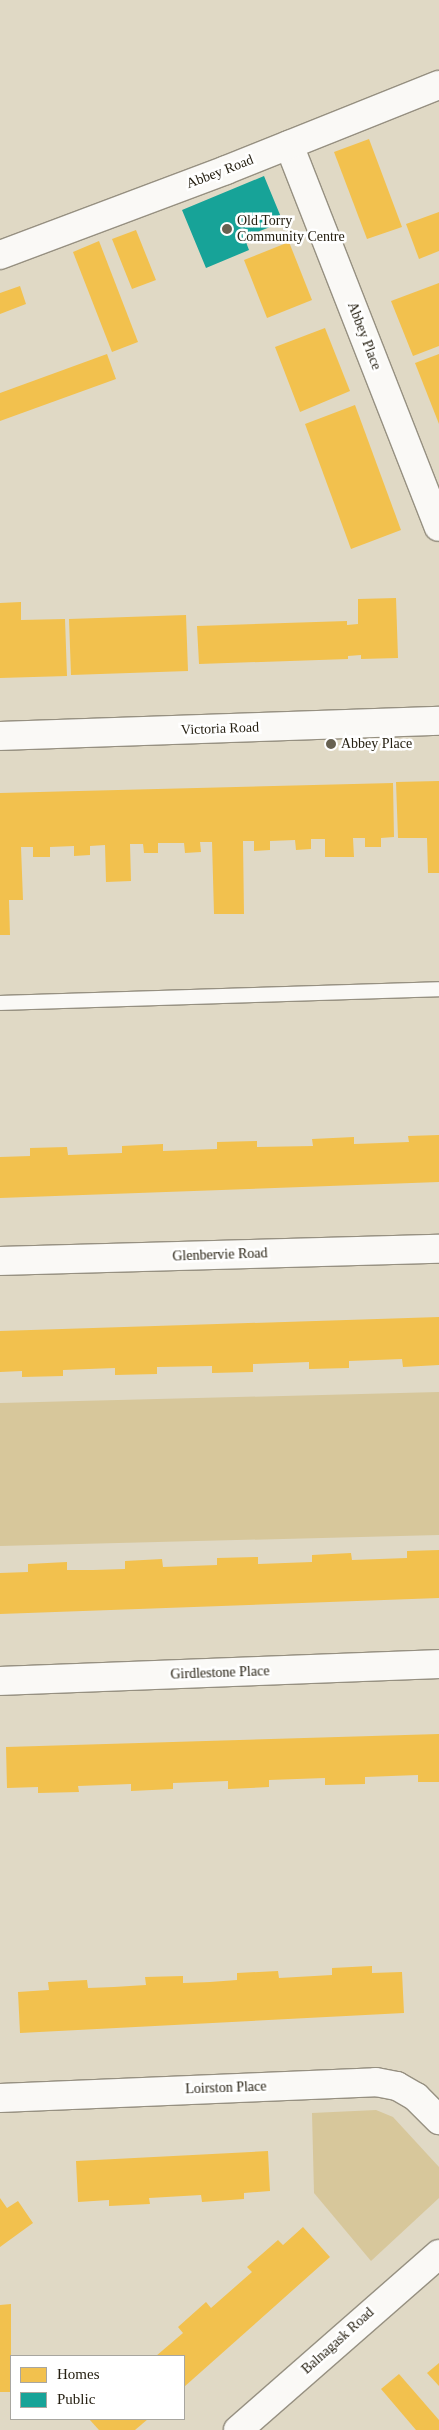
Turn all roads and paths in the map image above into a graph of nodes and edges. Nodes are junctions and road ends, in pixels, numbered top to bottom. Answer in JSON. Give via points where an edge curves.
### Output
{"nodes":[{"id":1,"x":439,"y":85,"type":"edge"},
{"id":2,"x":289,"y":146,"type":"junction"},
{"id":3,"x":0,"y":255,"type":"edge"},
{"id":4,"x":439,"y":528,"type":"edge"},
{"id":5,"x":439,"y":721,"type":"edge"},
{"id":6,"x":0,"y":736,"type":"edge"},
{"id":7,"x":439,"y":989,"type":"edge"},
{"id":8,"x":0,"y":1003,"type":"edge"},
{"id":9,"x":439,"y":1249,"type":"edge"},
{"id":10,"x":0,"y":1262,"type":"edge"},
{"id":11,"x":439,"y":1664,"type":"edge"},
{"id":12,"x":0,"y":1681,"type":"edge"},
{"id":13,"x":0,"y":2098,"type":"edge"},
{"id":14,"x":439,"y":2120,"type":"edge"},
{"id":15,"x":439,"y":2254,"type":"edge"},
{"id":16,"x":238,"y":2430,"type":"edge"}],
"edges":[{"from":1,"to":2,"type":"street","name":"Abbey Road"},
{"from":2,"to":3,"type":"street","name":"Abbey Road"},
{"from":2,"to":4,"type":"street","name":"Abbey Place"},
{"from":5,"to":6,"type":"street","name":"Victoria Road"},
{"from":7,"to":8,"type":"lane"},
{"from":9,"to":10,"type":"street","name":"Glenbervie Road"},
{"from":11,"to":12,"type":"street","name":"Girdlestone Place"},
{"from":13,"to":14,"type":"street","name":"Loirston Place","via":[[376,2082],[397,2086],[416,2097]]},
{"from":15,"to":16,"type":"street","name":"Balnagask Road"}]}
